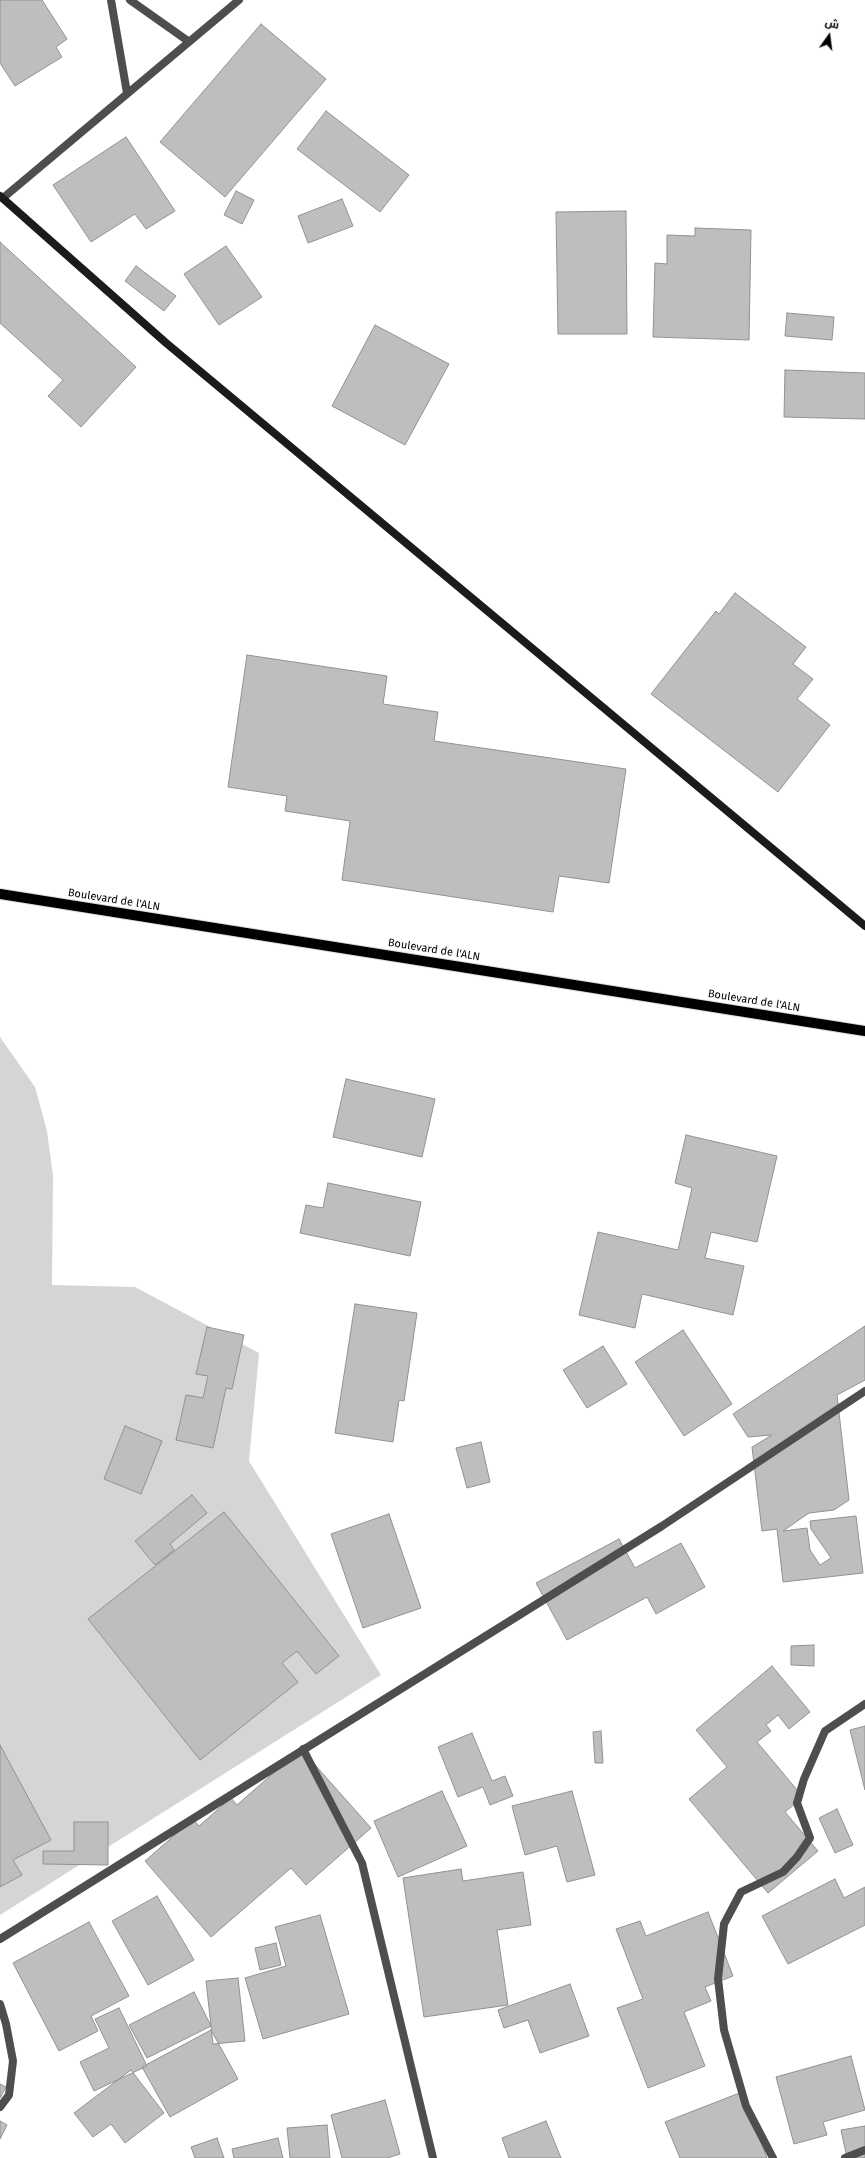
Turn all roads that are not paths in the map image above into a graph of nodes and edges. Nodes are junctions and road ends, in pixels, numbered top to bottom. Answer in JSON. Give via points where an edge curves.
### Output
{"nodes":[{"id":1,"x":111,"y":0,"type":"edge"},
{"id":2,"x":130,"y":0,"type":"edge"},
{"id":3,"x":239,"y":0,"type":"edge"},
{"id":4,"x":188,"y":41,"type":"junction"},
{"id":5,"x":128,"y":93,"type":"junction"},
{"id":6,"x":2,"y":197,"type":"edge"},
{"id":7,"x":0,"y":894,"type":"edge"},
{"id":8,"x":865,"y":926,"type":"edge"},
{"id":9,"x":865,"y":1031,"type":"edge"},
{"id":10,"x":865,"y":1391,"type":"edge"},
{"id":11,"x":865,"y":1704,"type":"edge"},
{"id":12,"x":303,"y":1749,"type":"junction"},
{"id":13,"x":0,"y":1939,"type":"edge"},
{"id":14,"x":0,"y":2004,"type":"edge"},
{"id":15,"x":0,"y":2107,"type":"edge"},
{"id":16,"x":865,"y":2150,"type":"edge"},
{"id":17,"x":433,"y":2158,"type":"edge"},
{"id":18,"x":773,"y":2158,"type":"edge"},
{"id":19,"x":845,"y":2158,"type":"edge"}],
"edges":[{"from":1,"to":5,"type":"street"},
{"from":2,"to":4,"type":"street"},
{"from":3,"to":4,"type":"street"},
{"from":4,"to":5,"type":"street"},
{"from":5,"to":6,"type":"street"},
{"from":6,"to":8,"type":"street","via":[[164,342]]},
{"from":7,"to":9,"type":"main road","name":"Boulevard de l'ALN"},
{"from":10,"to":12,"type":"street","via":[[662,1526]]},
{"from":11,"to":18,"type":"street","via":[[825,1731],[804,1779],[797,1803],[810,1838],[783,1872],[740,1892],[724,1924],[718,1979],[724,2030],[746,2106]]},
{"from":12,"to":13,"type":"street"},
{"from":12,"to":17,"type":"street","via":[[362,1863]]},
{"from":14,"to":15,"type":"street","via":[[13,2061],[9,2096]]},
{"from":16,"to":19,"type":"street"}]}
